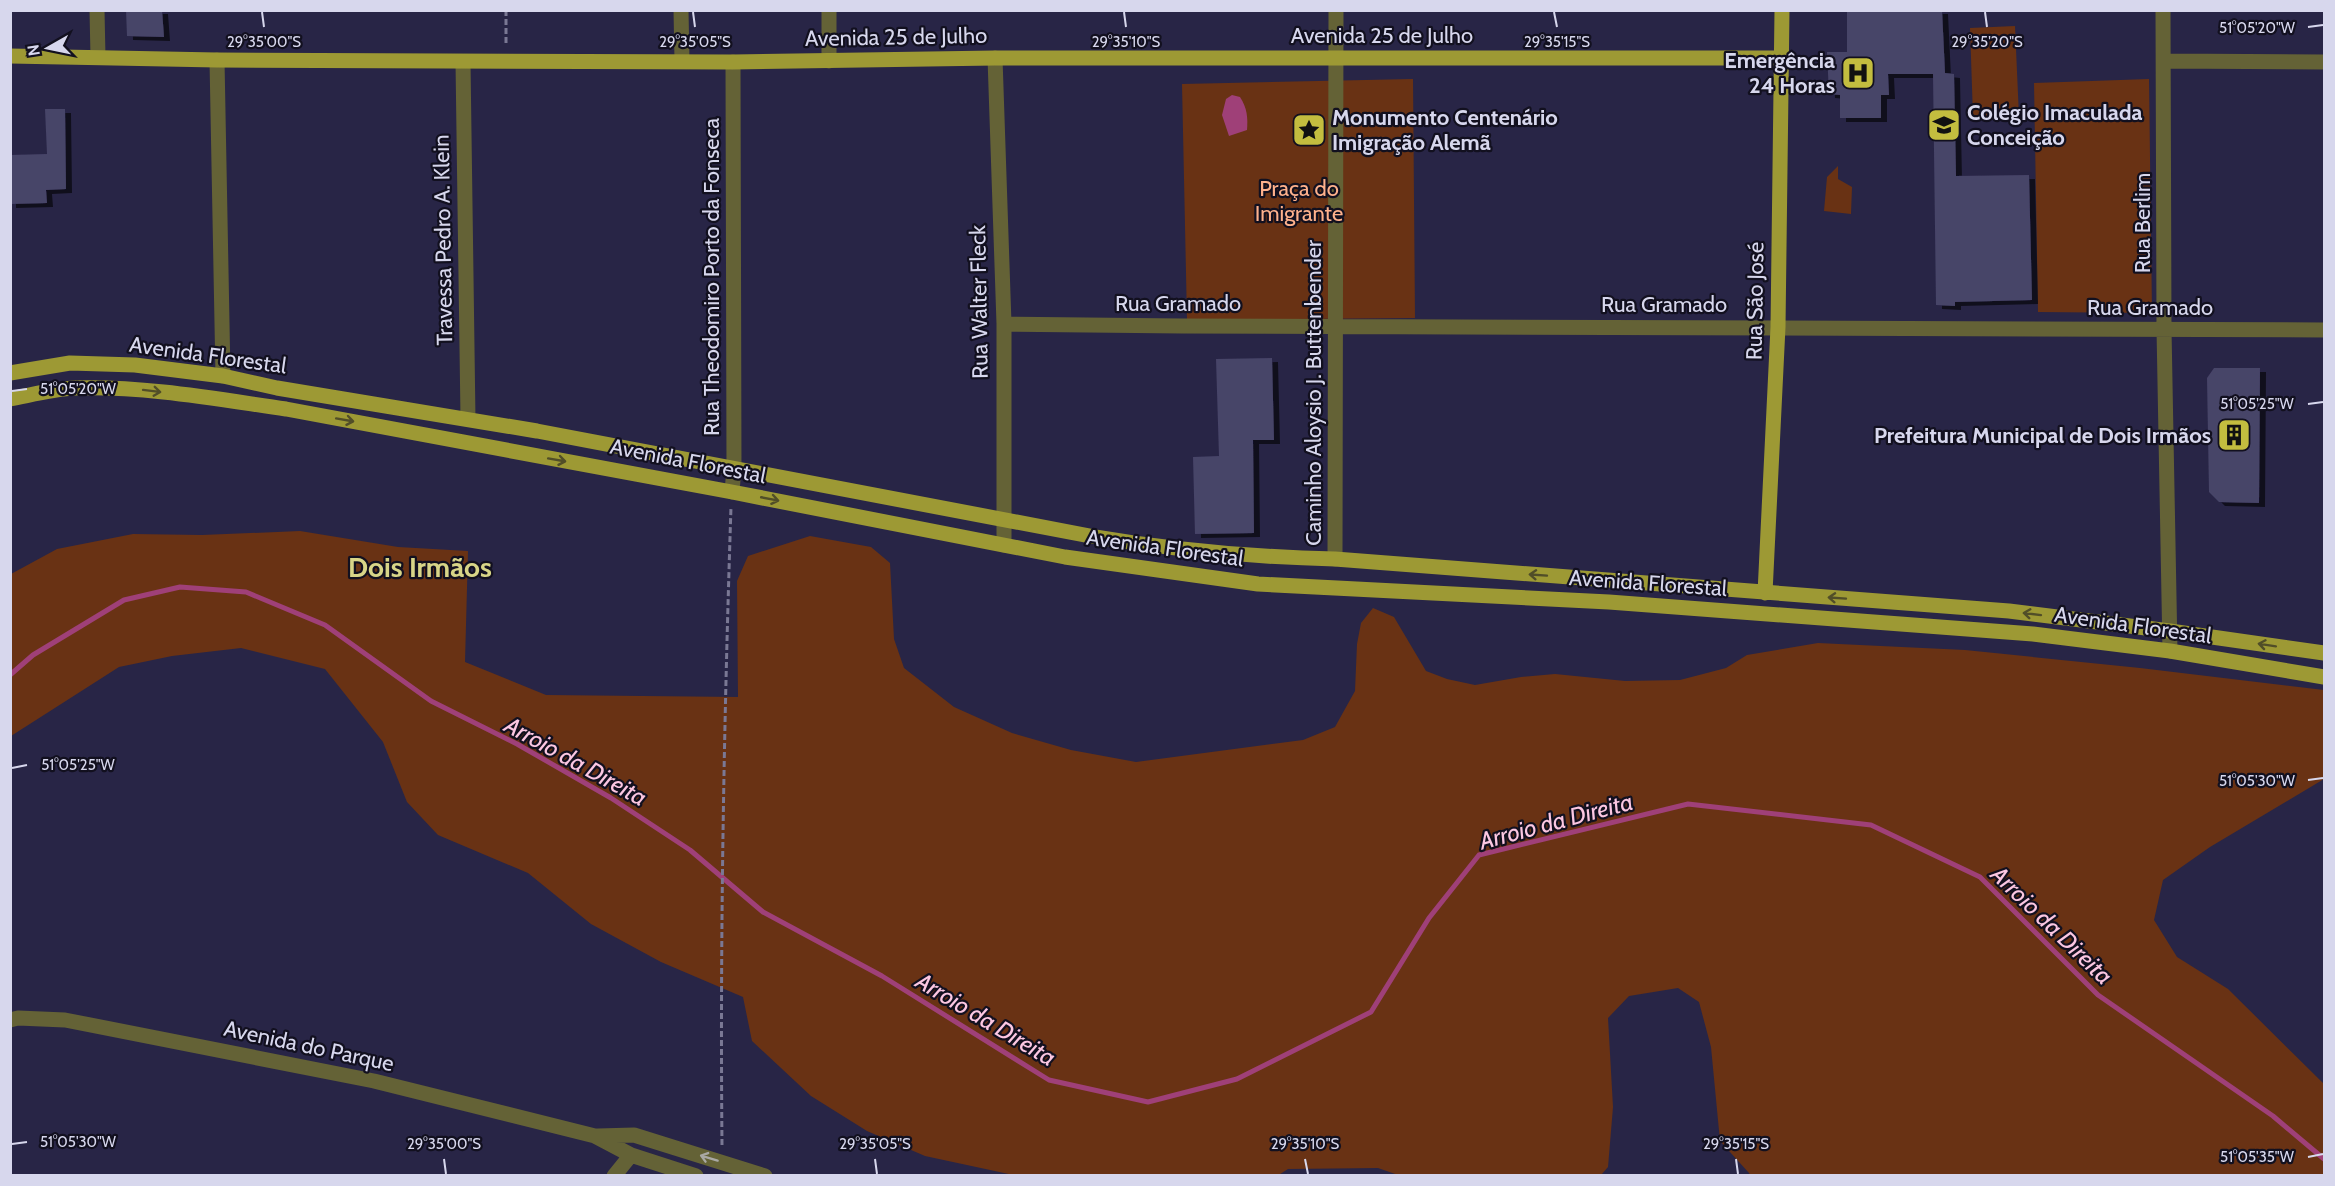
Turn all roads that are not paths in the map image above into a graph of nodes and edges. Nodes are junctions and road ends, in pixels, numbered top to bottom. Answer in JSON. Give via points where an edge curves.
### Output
{"nodes":[{"id":1,"x":97,"y":10,"type":"edge"},
{"id":2,"x":681,"y":10,"type":"edge"},
{"id":3,"x":829,"y":10,"type":"edge"},
{"id":4,"x":1336,"y":10,"type":"edge"},
{"id":5,"x":1782,"y":10,"type":"edge"},
{"id":6,"x":2163,"y":10,"type":"edge"},
{"id":7,"x":10,"y":56,"type":"edge"},
{"id":8,"x":98,"y":57,"type":"junction"},
{"id":9,"x":1336,"y":57,"type":"junction"},
{"id":10,"x":995,"y":58,"type":"junction"},
{"id":11,"x":1782,"y":58,"type":"junction"},
{"id":12,"x":217,"y":60,"type":"junction"},
{"id":13,"x":682,"y":61,"type":"junction"},
{"id":14,"x":829,"y":61,"type":"junction"},
{"id":15,"x":2164,"y":61,"type":"junction"},
{"id":16,"x":463,"y":62,"type":"junction"},
{"id":17,"x":733,"y":62,"type":"junction"},
{"id":18,"x":2325,"y":62,"type":"edge"},
{"id":19,"x":1004,"y":324,"type":"junction"},
{"id":20,"x":1336,"y":325,"type":"junction"},
{"id":21,"x":1778,"y":327,"type":"junction"},
{"id":22,"x":2164,"y":329,"type":"junction"},
{"id":23,"x":2325,"y":330,"type":"edge"},
{"id":24,"x":10,"y":374,"type":"edge"},
{"id":25,"x":223,"y":376,"type":"junction"},
{"id":26,"x":10,"y":399,"type":"edge"},
{"id":27,"x":468,"y":419,"type":"junction"},
{"id":28,"x":537,"y":431,"type":"junction"},
{"id":29,"x":532,"y":455,"type":"junction"},
{"id":30,"x":734,"y":468,"type":"junction"},
{"id":31,"x":732,"y":492,"type":"junction"},
{"id":32,"x":1004,"y":520,"type":"junction"},
{"id":33,"x":1004,"y":545,"type":"junction"},
{"id":34,"x":1335,"y":560,"type":"junction"},
{"id":35,"x":1765,"y":593,"type":"junction"},
{"id":36,"x":2170,"y":631,"type":"junction"},
{"id":37,"x":2170,"y":651,"type":"junction"},
{"id":38,"x":2325,"y":653,"type":"edge"},
{"id":39,"x":2325,"y":677,"type":"edge"},
{"id":40,"x":10,"y":1020,"type":"edge"},
{"id":41,"x":595,"y":1136,"type":"junction"},
{"id":42,"x":631,"y":1155,"type":"junction"},
{"id":43,"x":614,"y":1176,"type":"edge"},
{"id":44,"x":696,"y":1176,"type":"edge"},
{"id":45,"x":765,"y":1176,"type":"edge"}],
"edges":[{"from":1,"to":8,"type":"street"},
{"from":2,"to":13,"type":"street"},
{"from":3,"to":14,"type":"street"},
{"from":4,"to":9,"type":"street","name":"Caminho Aloysio J. Buttenbender"},
{"from":5,"to":11,"type":"main road","name":"Rua São José"},
{"from":6,"to":15,"type":"street","name":"Rua Berlim"},
{"from":7,"to":8,"type":"main road","name":"Avenida 25 de Julho"},
{"from":8,"to":12,"type":"main road","name":"Avenida 25 de Julho"},
{"from":9,"to":10,"type":"main road","name":"Avenida 25 de Julho"},
{"from":9,"to":11,"type":"main road","name":"Avenida 25 de Julho"},
{"from":9,"to":20,"type":"street","name":"Caminho Aloysio J. Buttenbender"},
{"from":10,"to":14,"type":"main road","name":"Avenida 25 de Julho"},
{"from":10,"to":19,"type":"street","name":"Rua Walter Fleck"},
{"from":11,"to":21,"type":"main road","name":"Rua São José"},
{"from":12,"to":16,"type":"main road","name":"Avenida 25 de Julho"},
{"from":12,"to":25,"type":"street"},
{"from":13,"to":16,"type":"main road","name":"Avenida 25 de Julho"},
{"from":13,"to":17,"type":"main road","name":"Avenida 25 de Julho"},
{"from":14,"to":17,"type":"main road","name":"Avenida 25 de Julho"},
{"from":15,"to":18,"type":"street"},
{"from":15,"to":22,"type":"street","name":"Rua Berlim"},
{"from":16,"to":27,"type":"street","name":"Travessa Pedro A. Klein"},
{"from":17,"to":30,"type":"street","name":"Rua Theodomiro Porto da Fonseca"},
{"from":19,"to":20,"type":"street","name":"Rua Gramado"},
{"from":19,"to":32,"type":"street","name":"Rua Walter Fleck"},
{"from":20,"to":21,"type":"street","name":"Rua Gramado"},
{"from":20,"to":34,"type":"street","name":"Caminho Aloysio J. Buttenbender"},
{"from":21,"to":22,"type":"street","name":"Rua Gramado"},
{"from":21,"to":35,"type":"main road","name":"Rua São José"},
{"from":22,"to":23,"type":"street","name":"Rua Gramado"},
{"from":22,"to":36,"type":"street","name":"Rua Berlim"},
{"from":24,"to":25,"type":"main road","name":"Avenida Florestal","via":[[70,363],[135,365]]},
{"from":25,"to":27,"type":"main road","name":"Avenida Florestal"},
{"from":26,"to":29,"type":"main road","name":"Avenida Florestal","one_way":true,"via":[[73,388],[142,390],[286,410]]},
{"from":27,"to":28,"type":"main road","name":"Avenida Florestal"},
{"from":28,"to":29,"type":"main road"},
{"from":28,"to":30,"type":"main road","name":"Avenida Florestal"},
{"from":29,"to":31,"type":"main road","name":"Avenida Florestal","one_way":true},
{"from":30,"to":31,"type":"street","name":"Rua Theodomiro Porto da Fonseca"},
{"from":30,"to":32,"type":"main road","name":"Avenida Florestal"},
{"from":31,"to":33,"type":"main road","name":"Avenida Florestal","one_way":true},
{"from":32,"to":33,"type":"street","name":"Rua Walter Fleck"},
{"from":32,"to":34,"type":"main road","name":"Avenida Florestal","via":[[1164,549]]},
{"from":33,"to":37,"type":"main road","name":"Avenida Florestal","via":[[1258,584],[1644,604],[2033,634]]},
{"from":35,"to":34,"type":"main road","name":"Avenida Florestal","one_way":true},
{"from":36,"to":35,"type":"main road","name":"Avenida Florestal","one_way":true,"via":[[2009,611]]},
{"from":36,"to":37,"type":"street","name":"Rua Berlim"},
{"from":38,"to":36,"type":"main road","name":"Avenida Florestal","one_way":true},
{"from":37,"to":39,"type":"main road","name":"Avenida Florestal"},
{"from":40,"to":41,"type":"street","name":"Avenida do Parque","via":[[65,1020],[374,1081]]},
{"from":41,"to":42,"type":"street","name":"Avenida do Parque"},
{"from":45,"to":41,"type":"street","name":"Avenida do Parque","one_way":true,"via":[[634,1135]]},
{"from":42,"to":43,"type":"street"},
{"from":42,"to":44,"type":"street","name":"Avenida do Parque"}]}
